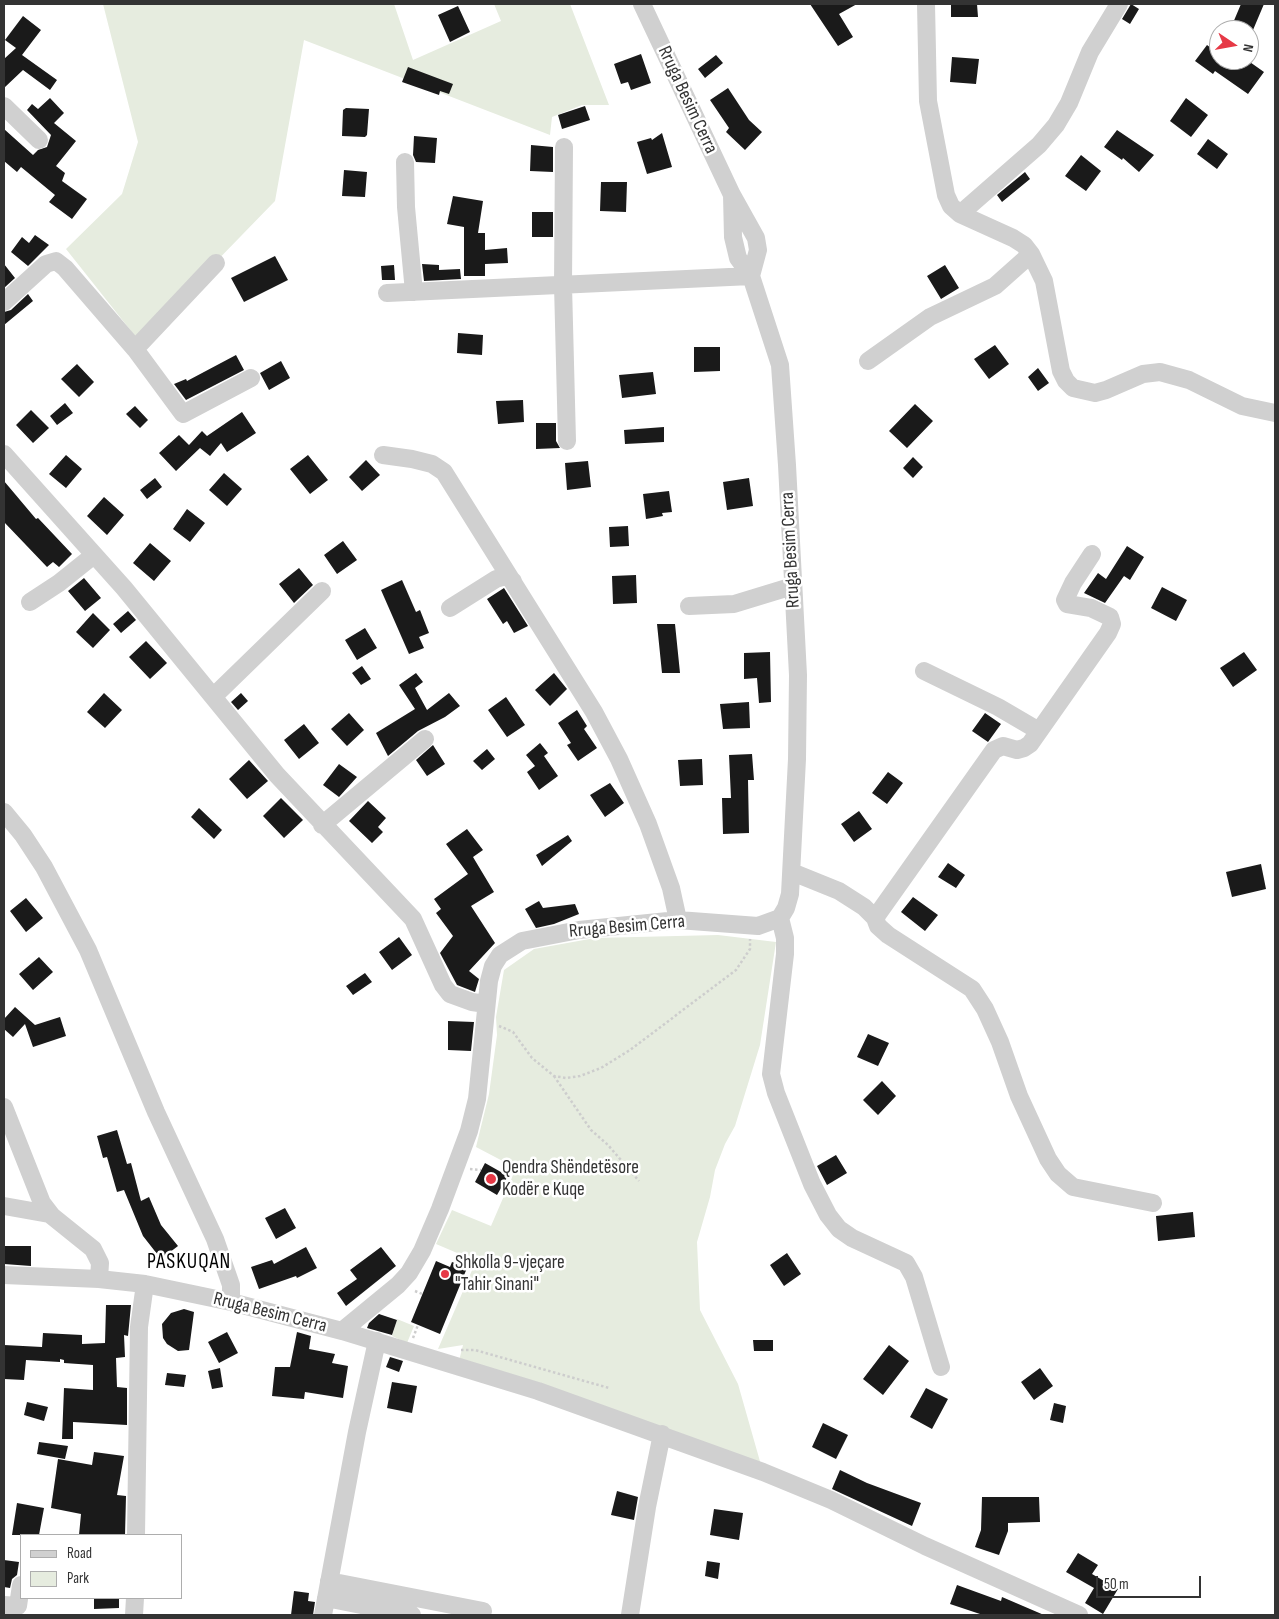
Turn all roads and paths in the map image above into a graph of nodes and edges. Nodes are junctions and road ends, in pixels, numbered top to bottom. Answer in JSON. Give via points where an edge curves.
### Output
{"nodes":[{"id":1,"x":642,"y":4,"type":"edge"},
{"id":2,"x":926,"y":4,"type":"edge"},
{"id":3,"x":1119,"y":4,"type":"edge"},
{"id":4,"x":4,"y":106,"type":"edge"},
{"id":5,"x":39,"y":140,"type":"dead end"},
{"id":6,"x":564,"y":147,"type":"dead end"},
{"id":7,"x":405,"y":162,"type":"dead end"},
{"id":8,"x":960,"y":214,"type":"junction"},
{"id":9,"x":1031,"y":254,"type":"junction"},
{"id":10,"x":216,"y":263,"type":"dead end"},
{"id":11,"x":750,"y":276,"type":"junction"},
{"id":12,"x":563,"y":285,"type":"junction"},
{"id":13,"x":414,"y":292,"type":"junction"},
{"id":14,"x":387,"y":293,"type":"dead end"},
{"id":15,"x":4,"y":302,"type":"edge"},
{"id":16,"x":135,"y":349,"type":"junction"},
{"id":17,"x":868,"y":360,"type":"dead end"},
{"id":18,"x":250,"y":378,"type":"dead end"},
{"id":19,"x":1275,"y":413,"type":"edge"},
{"id":20,"x":567,"y":440,"type":"dead end"},
{"id":21,"x":4,"y":454,"type":"edge"},
{"id":22,"x":383,"y":455,"type":"dead end"},
{"id":23,"x":1092,"y":554,"type":"dead end"},
{"id":24,"x":94,"y":555,"type":"junction"},
{"id":25,"x":512,"y":581,"type":"junction"},
{"id":26,"x":793,"y":586,"type":"junction"},
{"id":27,"x":322,"y":591,"type":"dead end"},
{"id":28,"x":30,"y":602,"type":"dead end"},
{"id":29,"x":689,"y":606,"type":"dead end"},
{"id":30,"x":316,"y":607,"type":"dead end"},
{"id":31,"x":450,"y":608,"type":"dead end"},
{"id":32,"x":924,"y":671,"type":"dead end"},
{"id":33,"x":216,"y":698,"type":"junction"},
{"id":34,"x":1039,"y":731,"type":"junction"},
{"id":35,"x":425,"y":739,"type":"dead end"},
{"id":36,"x":4,"y":812,"type":"edge"},
{"id":37,"x":322,"y":825,"type":"junction"},
{"id":38,"x":792,"y":872,"type":"junction"},
{"id":39,"x":780,"y":918,"type":"junction"},
{"id":40,"x":875,"y":918,"type":"junction"},
{"id":41,"x":678,"y":920,"type":"junction"},
{"id":42,"x":751,"y":925,"type":"junction"},
{"id":43,"x":486,"y":1004,"type":"junction"},
{"id":44,"x":485,"y":1023,"type":"junction"},
{"id":45,"x":554,"y":1076,"type":"junction"},
{"id":46,"x":4,"y":1107,"type":"edge"},
{"id":47,"x":469,"y":1169,"type":"dead end"},
{"id":48,"x":481,"y":1170,"type":"dead end"},
{"id":49,"x":639,"y":1181,"type":"dead end"},
{"id":50,"x":1153,"y":1203,"type":"dead end"},
{"id":51,"x":4,"y":1206,"type":"edge"},
{"id":52,"x":50,"y":1214,"type":"junction"},
{"id":53,"x":4,"y":1275,"type":"edge"},
{"id":54,"x":99,"y":1279,"type":"junction"},
{"id":55,"x":145,"y":1284,"type":"junction"},
{"id":56,"x":230,"y":1302,"type":"junction"},
{"id":57,"x":418,"y":1325,"type":"dead end"},
{"id":58,"x":342,"y":1331,"type":"junction"},
{"id":59,"x":412,"y":1340,"type":"dead end"},
{"id":60,"x":377,"y":1341,"type":"junction"},
{"id":61,"x":436,"y":1358,"type":"junction"},
{"id":62,"x":941,"y":1367,"type":"dead end"},
{"id":63,"x":609,"y":1388,"type":"dead end"},
{"id":64,"x":662,"y":1434,"type":"junction"},
{"id":65,"x":136,"y":1534,"type":"edge"},
{"id":66,"x":327,"y":1589,"type":"junction"},
{"id":67,"x":20,"y":1592,"type":"edge"},
{"id":68,"x":135,"y":1599,"type":"edge"},
{"id":69,"x":4,"y":1606,"type":"edge"},
{"id":70,"x":483,"y":1611,"type":"dead end"},
{"id":71,"x":134,"y":1615,"type":"edge"},
{"id":72,"x":323,"y":1615,"type":"edge"},
{"id":73,"x":412,"y":1615,"type":"edge"},
{"id":74,"x":630,"y":1615,"type":"edge"},
{"id":75,"x":1079,"y":1615,"type":"edge"}],
"edges":[{"from":1,"to":11,"type":"street","name":"Rruga Besim Cerra","via":[[732,196],[738,258]]},
{"from":2,"to":8,"type":"street","via":[[928,101],[933,137],[946,195]]},
{"from":3,"to":8,"type":"street","via":[[1090,52],[1056,125],[1039,145]]},
{"from":4,"to":5,"type":"street"},
{"from":6,"to":12,"type":"street"},
{"from":7,"to":13,"type":"street"},
{"from":8,"to":9,"type":"street","via":[[1013,238]]},
{"from":9,"to":17,"type":"street","via":[[995,286],[930,317]]},
{"from":9,"to":19,"type":"street","via":[[1044,280],[1061,371],[1073,388],[1095,393],[1144,374],[1160,372],[1189,380],[1242,406]]},
{"from":10,"to":16,"type":"street"},
{"from":11,"to":12,"type":"street"},
{"from":11,"to":26,"type":"street","name":"Rruga Besim Cerra","via":[[780,365]]},
{"from":12,"to":13,"type":"street"},
{"from":12,"to":20,"type":"street"},
{"from":13,"to":14,"type":"street"},
{"from":15,"to":16,"type":"street","via":[[46,264],[56,261]]},
{"from":16,"to":18,"type":"street","via":[[183,414]]},
{"from":21,"to":24,"type":"street"},
{"from":22,"to":25,"type":"street","via":[[419,460],[444,472]]},
{"from":23,"to":34,"type":"street","via":[[1065,600],[1067,604],[1105,612],[1112,624]]},
{"from":24,"to":28,"type":"street"},
{"from":24,"to":33,"type":"street"},
{"from":25,"to":31,"type":"street","via":[[506,576],[496,579]]},
{"from":25,"to":41,"type":"street","via":[[594,712],[619,759],[648,824],[671,888]]},
{"from":26,"to":29,"type":"street","via":[[734,604]]},
{"from":26,"to":38,"type":"street","name":"Rruga Besim Cerra","via":[[798,675]]},
{"from":27,"to":33,"type":"street"},
{"from":30,"to":33,"type":"street"},
{"from":32,"to":34,"type":"street"},
{"from":33,"to":37,"type":"street","via":[[277,775]]},
{"from":34,"to":40,"type":"street","via":[[1024,748],[1017,750],[1003,746],[994,750]]},
{"from":35,"to":37,"type":"street"},
{"from":36,"to":56,"type":"street","via":[[44,866],[88,950],[156,1112],[215,1239],[231,1285]]},
{"from":37,"to":43,"type":"street","via":[[413,919],[443,986],[450,994]]},
{"from":38,"to":39,"type":"street","name":"Rruga Besim Cerra","via":[[786,908]]},
{"from":38,"to":40,"type":"street","via":[[839,891]]},
{"from":39,"to":42,"type":"street","name":"Rruga Besim Cerra","via":[[758,926]]},
{"from":39,"to":62,"type":"street","via":[[785,954],[771,1074],[776,1093],[812,1184],[839,1230],[906,1263],[914,1277]]},
{"from":40,"to":50,"type":"street","via":[[888,936],[972,989],[1000,1042],[1019,1096],[1058,1174],[1073,1187]]},
{"from":41,"to":42,"type":"street","name":"Rruga Besim Cerra"},
{"from":41,"to":43,"type":"street","name":"Rruga Besim Cerra","via":[[588,929],[522,941],[500,956],[493,966]]},
{"from":42,"to":45,"type":"path","via":[[750,949],[744,962],[660,1029],[601,1068],[580,1076]]},
{"from":43,"to":44,"type":"street","name":"Rruga Besim Cerra"},
{"from":44,"to":45,"type":"path","via":[[513,1032],[532,1058]]},
{"from":44,"to":58,"type":"street","name":"Rruga Besim Cerra","via":[[477,1099],[469,1131],[422,1251],[398,1285]]},
{"from":45,"to":49,"type":"path","via":[[590,1130]]},
{"from":46,"to":52,"type":"street","via":[[42,1203]]},
{"from":47,"to":48,"type":"path"},
{"from":51,"to":52,"type":"street"},
{"from":52,"to":54,"type":"street","via":[[93,1249],[100,1263]]},
{"from":53,"to":54,"type":"street","name":"Rruga Besim Cerra"},
{"from":54,"to":55,"type":"street","name":"Rruga Besim Cerra"},
{"from":55,"to":56,"type":"street","name":"Rruga Besim Cerra"},
{"from":55,"to":65,"type":"street","via":[[139,1327]]},
{"from":56,"to":58,"type":"street","name":"Rruga Besim Cerra"},
{"from":57,"to":59,"type":"path"},
{"from":58,"to":60,"type":"street"},
{"from":60,"to":61,"type":"street"},
{"from":60,"to":66,"type":"street","via":[[356,1432]]},
{"from":61,"to":63,"type":"path","via":[[462,1350],[475,1350]]},
{"from":61,"to":64,"type":"street"},
{"from":64,"to":74,"type":"street"},
{"from":64,"to":75,"type":"street","via":[[831,1500]]},
{"from":66,"to":70,"type":"street"},
{"from":66,"to":72,"type":"street"},
{"from":66,"to":73,"type":"street"},
{"from":67,"to":69,"type":"street","via":[[18,1606]]},
{"from":68,"to":71,"type":"street"}]}
